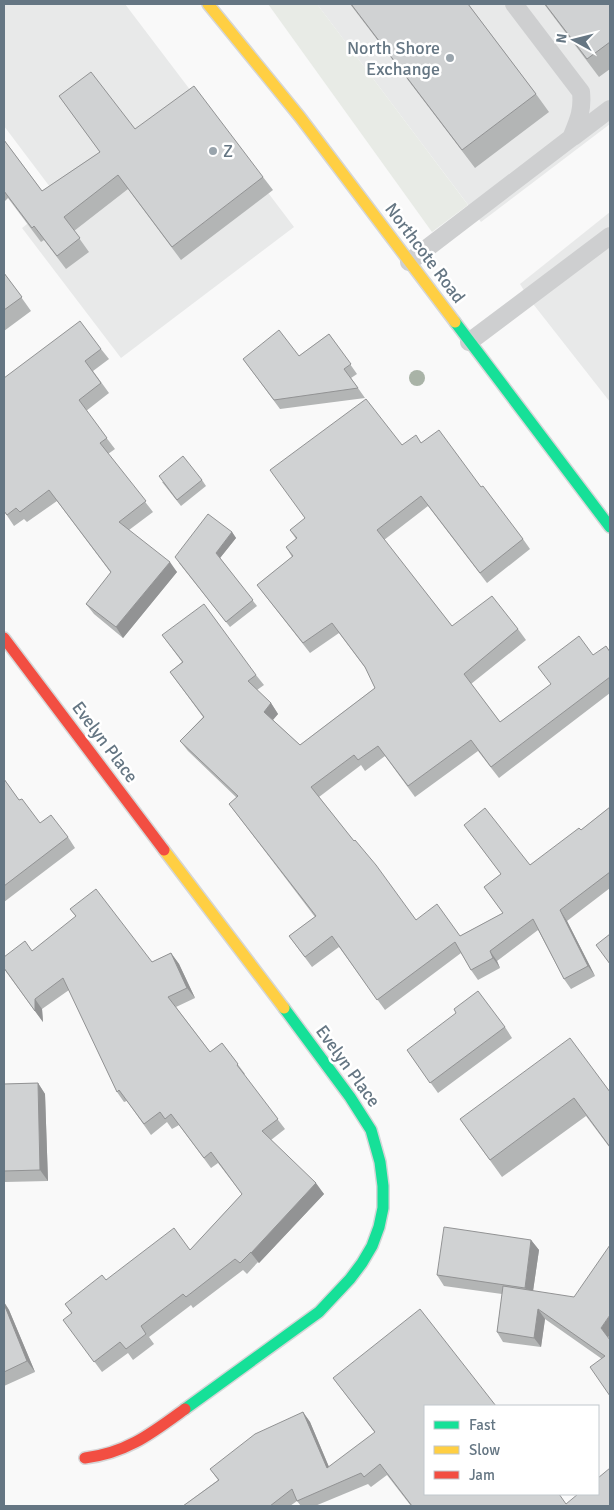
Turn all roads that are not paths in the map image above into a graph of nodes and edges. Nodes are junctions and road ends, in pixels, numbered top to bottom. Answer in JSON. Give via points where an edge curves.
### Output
{"nodes":[{"id":1,"x":208,"y":4,"type":"edge"},
{"id":2,"x":514,"y":4,"type":"edge"},
{"id":3,"x":610,"y":109,"type":"edge"},
{"id":4,"x":571,"y":138,"type":"junction"},
{"id":5,"x":610,"y":236,"type":"edge"},
{"id":6,"x":409,"y":262,"type":"junction"},
{"id":7,"x":469,"y":342,"type":"junction"},
{"id":8,"x":610,"y":527,"type":"edge"},
{"id":9,"x":4,"y":638,"type":"edge"},
{"id":10,"x":85,"y":1458,"type":"dead end"}],
"edges":[{"from":1,"to":6,"type":"street","name":"Northcote Road","via":[[300,117]]},
{"from":2,"to":4,"type":"lane","via":[[580,92],[582,108]]},
{"from":3,"to":4,"type":"lane"},
{"from":4,"to":6,"type":"lane"},
{"from":5,"to":7,"type":"lane"},
{"from":6,"to":7,"type":"street","name":"Northcote Road"},
{"from":7,"to":8,"type":"street","name":"Northcote Road"},
{"from":9,"to":10,"type":"street","name":"Evelyn Place","via":[[330,1069],[370,1127],[382,1173],[384,1207],[378,1232],[364,1260],[343,1289],[319,1312],[133,1446],[109,1455]]}]}
